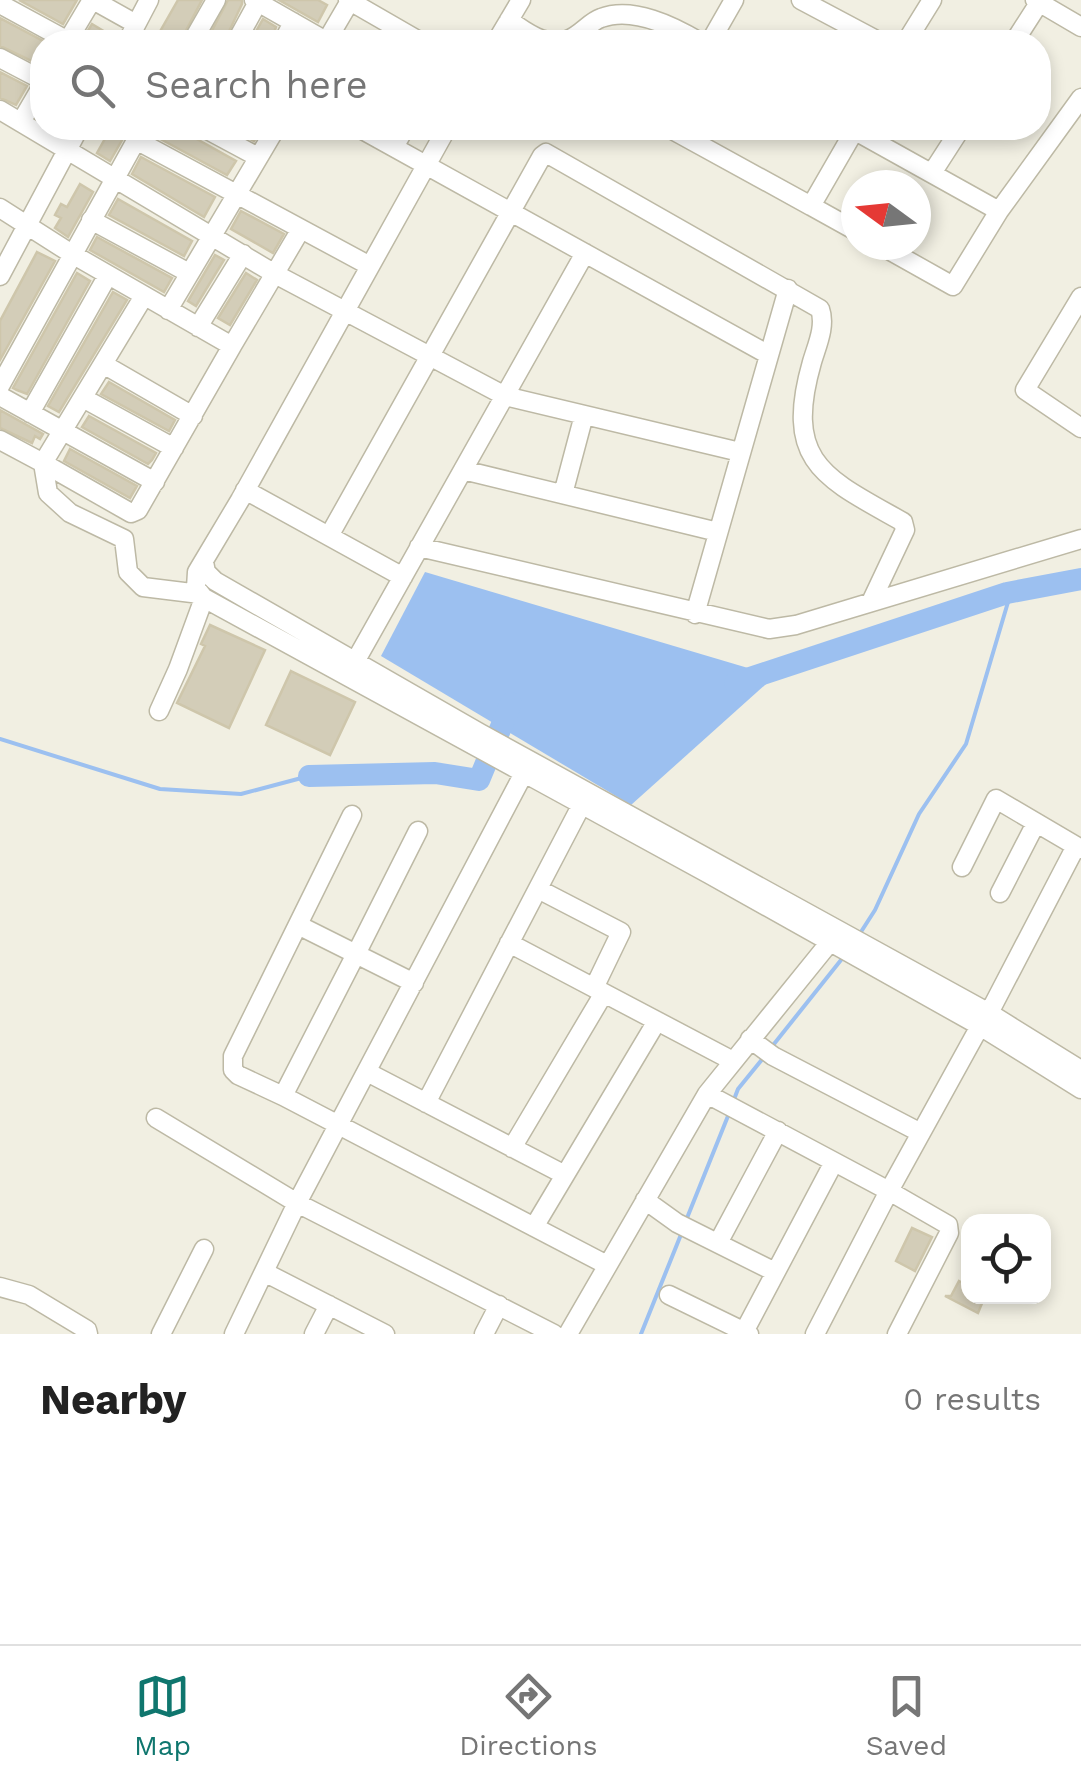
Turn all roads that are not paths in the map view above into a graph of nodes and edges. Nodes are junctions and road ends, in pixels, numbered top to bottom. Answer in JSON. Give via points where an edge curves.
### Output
{"nodes":[{"id":1,"x":92,"y":0,"type":"edge"},
{"id":2,"x":150,"y":0,"type":"edge"},
{"id":3,"x":216,"y":0,"type":"edge"},
{"id":4,"x":349,"y":0,"type":"edge"},
{"id":5,"x":521,"y":0,"type":"edge"},
{"id":6,"x":734,"y":0,"type":"edge"},
{"id":7,"x":802,"y":0,"type":"edge"},
{"id":8,"x":932,"y":0,"type":"edge"},
{"id":9,"x":256,"y":1,"type":"edge"},
{"id":10,"x":1038,"y":1,"type":"edge"},
{"id":11,"x":0,"y":4,"type":"edge"},
{"id":12,"x":510,"y":20,"type":"junction"},
{"id":13,"x":293,"y":22,"type":"junction"},
{"id":14,"x":136,"y":24,"type":"junction"},
{"id":15,"x":1081,"y":27,"type":"edge"},
{"id":16,"x":47,"y":30,"type":"edge"},
{"id":17,"x":75,"y":30,"type":"edge"},
{"id":18,"x":133,"y":30,"type":"edge"},
{"id":19,"x":199,"y":30,"type":"edge"},
{"id":20,"x":242,"y":30,"type":"edge"},
{"id":21,"x":289,"y":30,"type":"edge"},
{"id":22,"x":306,"y":30,"type":"edge"},
{"id":23,"x":333,"y":30,"type":"edge"},
{"id":24,"x":400,"y":30,"type":"edge"},
{"id":25,"x":504,"y":30,"type":"edge"},
{"id":26,"x":523,"y":30,"type":"edge"},
{"id":27,"x":582,"y":30,"type":"edge"},
{"id":28,"x":680,"y":30,"type":"edge"},
{"id":29,"x":717,"y":30,"type":"edge"},
{"id":30,"x":858,"y":30,"type":"edge"},
{"id":31,"x":913,"y":30,"type":"edge"},
{"id":32,"x":1021,"y":30,"type":"edge"},
{"id":33,"x":0,"y":58,"type":"edge"},
{"id":34,"x":30,"y":76,"type":"edge"},
{"id":35,"x":1081,"y":98,"type":"edge"},
{"id":36,"x":30,"y":106,"type":"edge"},
{"id":37,"x":0,"y":110,"type":"edge"},
{"id":38,"x":22,"y":122,"type":"junction"},
{"id":39,"x":30,"y":127,"type":"edge"},
{"id":40,"x":1051,"y":139,"type":"edge"},
{"id":41,"x":53,"y":140,"type":"edge"},
{"id":42,"x":72,"y":140,"type":"edge"},
{"id":43,"x":136,"y":140,"type":"edge"},
{"id":44,"x":149,"y":140,"type":"edge"},
{"id":45,"x":240,"y":140,"type":"edge"},
{"id":46,"x":269,"y":140,"type":"edge"},
{"id":47,"x":382,"y":140,"type":"edge"},
{"id":48,"x":397,"y":140,"type":"edge"},
{"id":49,"x":440,"y":140,"type":"edge"},
{"id":50,"x":692,"y":140,"type":"edge"},
{"id":51,"x":847,"y":140,"type":"edge"},
{"id":52,"x":875,"y":140,"type":"edge"},
{"id":53,"x":953,"y":140,"type":"edge"},
{"id":54,"x":1050,"y":140,"type":"edge"},
{"id":55,"x":394,"y":146,"type":"junction"},
{"id":56,"x":67,"y":148,"type":"junction"},
{"id":57,"x":258,"y":157,"type":"junction"},
{"id":58,"x":426,"y":165,"type":"junction"},
{"id":59,"x":932,"y":173,"type":"junction"},
{"id":60,"x":114,"y":179,"type":"junction"},
{"id":61,"x":237,"y":194,"type":"junction"},
{"id":62,"x":811,"y":206,"type":"junction"},
{"id":63,"x":0,"y":208,"type":"edge"},
{"id":64,"x":999,"y":210,"type":"junction"},
{"id":65,"x":510,"y":212,"type":"junction"},
{"id":66,"x":91,"y":220,"type":"junction"},
{"id":67,"x":841,"y":223,"type":"edge"},
{"id":68,"x":29,"y":226,"type":"junction"},
{"id":69,"x":301,"y":230,"type":"junction"},
{"id":70,"x":211,"y":234,"type":"junction"},
{"id":71,"x":585,"y":253,"type":"junction"},
{"id":72,"x":72,"y":254,"type":"junction"},
{"id":73,"x":243,"y":254,"type":"junction"},
{"id":74,"x":907,"y":260,"type":"edge"},
{"id":75,"x":370,"y":266,"type":"junction"},
{"id":76,"x":189,"y":273,"type":"junction"},
{"id":77,"x":275,"y":274,"type":"junction"},
{"id":78,"x":108,"y":275,"type":"junction"},
{"id":79,"x":0,"y":276,"type":"edge"},
{"id":80,"x":788,"y":289,"type":"junction"},
{"id":81,"x":144,"y":296,"type":"junction"},
{"id":82,"x":1081,"y":297,"type":"edge"},
{"id":83,"x":168,"y":310,"type":"junction"},
{"id":84,"x":344,"y":312,"type":"junction"},
{"id":85,"x":198,"y":327,"type":"junction"},
{"id":86,"x":232,"y":346,"type":"junction"},
{"id":87,"x":767,"y":354,"type":"junction"},
{"id":88,"x":429,"y":358,"type":"junction"},
{"id":89,"x":104,"y":364,"type":"junction"},
{"id":90,"x":0,"y":386,"type":"edge"},
{"id":91,"x":0,"y":396,"type":"edge"},
{"id":92,"x":505,"y":396,"type":"junction"},
{"id":93,"x":83,"y":398,"type":"junction"},
{"id":94,"x":30,"y":413,"type":"junction"},
{"id":95,"x":584,"y":414,"type":"junction"},
{"id":96,"x":192,"y":416,"type":"junction"},
{"id":97,"x":1081,"y":428,"type":"edge"},
{"id":98,"x":63,"y":431,"type":"junction"},
{"id":99,"x":0,"y":440,"type":"edge"},
{"id":100,"x":174,"y":448,"type":"junction"},
{"id":101,"x":740,"y":452,"type":"junction"},
{"id":102,"x":43,"y":464,"type":"junction"},
{"id":103,"x":463,"y":470,"type":"junction"},
{"id":104,"x":155,"y":482,"type":"junction"},
{"id":105,"x":246,"y":490,"type":"junction"},
{"id":106,"x":563,"y":494,"type":"junction"},
{"id":107,"x":718,"y":532,"type":"junction"},
{"id":108,"x":329,"y":536,"type":"junction"},
{"id":109,"x":1081,"y":539,"type":"edge"},
{"id":110,"x":420,"y":547,"type":"junction"},
{"id":111,"x":204,"y":562,"type":"junction"},
{"id":112,"x":402,"y":576,"type":"junction"},
{"id":113,"x":202,"y":596,"type":"junction"},
{"id":114,"x":871,"y":602,"type":"junction"},
{"id":115,"x":695,"y":614,"type":"junction"},
{"id":116,"x":356,"y":660,"type":"junction"},
{"id":117,"x":159,"y":711,"type":"dead end"},
{"id":118,"x":525,"y":771,"type":"junction"},
{"id":119,"x":581,"y":806,"type":"junction"},
{"id":120,"x":352,"y":815,"type":"dead end"},
{"id":121,"x":1036,"y":823,"type":"junction"},
{"id":122,"x":418,"y":832,"type":"dead end"},
{"id":123,"x":1078,"y":847,"type":"edge"},
{"id":124,"x":962,"y":867,"type":"dead end"},
{"id":125,"x":538,"y":889,"type":"junction"},
{"id":126,"x":1000,"y":893,"type":"dead end"},
{"id":127,"x":298,"y":925,"type":"junction"},
{"id":128,"x":509,"y":943,"type":"junction"},
{"id":129,"x":845,"y":943,"type":"junction"},
{"id":130,"x":356,"y":954,"type":"junction"},
{"id":131,"x":414,"y":983,"type":"junction"},
{"id":132,"x":599,"y":990,"type":"junction"},
{"id":133,"x":984,"y":1020,"type":"junction"},
{"id":134,"x":657,"y":1021,"type":"junction"},
{"id":135,"x":763,"y":1048,"type":"junction"},
{"id":136,"x":731,"y":1060,"type":"junction"},
{"id":137,"x":1081,"y":1070,"type":"edge"},
{"id":138,"x":367,"y":1072,"type":"junction"},
{"id":139,"x":1081,"y":1090,"type":"edge"},
{"id":140,"x":707,"y":1094,"type":"junction"},
{"id":141,"x":283,"y":1096,"type":"junction"},
{"id":142,"x":426,"y":1104,"type":"junction"},
{"id":143,"x":156,"y":1118,"type":"dead end"},
{"id":144,"x":339,"y":1125,"type":"junction"},
{"id":145,"x":778,"y":1132,"type":"junction"},
{"id":146,"x":921,"y":1133,"type":"junction"},
{"id":147,"x":512,"y":1148,"type":"junction"},
{"id":148,"x":834,"y":1162,"type":"junction"},
{"id":149,"x":565,"y":1175,"type":"junction"},
{"id":150,"x":889,"y":1191,"type":"junction"},
{"id":151,"x":645,"y":1200,"type":"junction"},
{"id":152,"x":298,"y":1203,"type":"junction"},
{"id":153,"x":534,"y":1227,"type":"junction"},
{"id":154,"x":718,"y":1243,"type":"junction"},
{"id":155,"x":204,"y":1249,"type":"dead end"},
{"id":156,"x":606,"y":1265,"type":"junction"},
{"id":157,"x":264,"y":1272,"type":"junction"},
{"id":158,"x":776,"y":1272,"type":"junction"},
{"id":159,"x":0,"y":1287,"type":"edge"},
{"id":160,"x":669,"y":1295,"type":"dead end"},
{"id":161,"x":329,"y":1305,"type":"junction"},
{"id":162,"x":499,"y":1305,"type":"junction"},
{"id":163,"x":746,"y":1333,"type":"edge"},
{"id":164,"x":88,"y":1334,"type":"edge"},
{"id":165,"x":161,"y":1334,"type":"edge"},
{"id":166,"x":234,"y":1334,"type":"edge"},
{"id":167,"x":314,"y":1334,"type":"edge"},
{"id":168,"x":385,"y":1334,"type":"edge"},
{"id":169,"x":484,"y":1334,"type":"edge"},
{"id":170,"x":554,"y":1334,"type":"edge"},
{"id":171,"x":568,"y":1334,"type":"edge"},
{"id":172,"x":815,"y":1334,"type":"edge"},
{"id":173,"x":897,"y":1334,"type":"edge"}],
"edges":[{"from":1,"to":14,"type":"street"},
{"from":1,"to":17,"type":"street"},
{"from":2,"to":14,"type":"street"},
{"from":3,"to":19,"type":"street"},
{"from":4,"to":23,"type":"street"},
{"from":4,"to":24,"type":"street"},
{"from":5,"to":12,"type":"street"},
{"from":6,"to":29,"type":"street"},
{"from":7,"to":30,"type":"street"},
{"from":8,"to":31,"type":"street"},
{"from":9,"to":13,"type":"street"},
{"from":9,"to":20,"type":"street"},
{"from":10,"to":15,"type":"street"},
{"from":10,"to":32,"type":"street"},
{"from":11,"to":16,"type":"street"},
{"from":12,"to":25,"type":"street"},
{"from":12,"to":26,"type":"street"},
{"from":13,"to":21,"type":"street"},
{"from":13,"to":22,"type":"street"},
{"from":14,"to":18,"type":"street"},
{"from":27,"to":28,"type":"street","via":[[602,17],[641,16]]},
{"from":33,"to":34,"type":"street"},
{"from":35,"to":40,"type":"street"},
{"from":36,"to":38,"type":"street"},
{"from":37,"to":38,"type":"street"},
{"from":38,"to":39,"type":"street"},
{"from":41,"to":56,"type":"street"},
{"from":42,"to":56,"type":"street"},
{"from":43,"to":60,"type":"street"},
{"from":44,"to":61,"type":"street"},
{"from":45,"to":57,"type":"street"},
{"from":46,"to":57,"type":"street"},
{"from":47,"to":55,"type":"street"},
{"from":48,"to":55,"type":"street"},
{"from":49,"to":58,"type":"street"},
{"from":50,"to":62,"type":"street"},
{"from":51,"to":62,"type":"street"},
{"from":52,"to":59,"type":"street"},
{"from":53,"to":59,"type":"street"},
{"from":54,"to":64,"type":"street"},
{"from":55,"to":58,"type":"street"},
{"from":56,"to":60,"type":"street"},
{"from":56,"to":68,"type":"street"},
{"from":57,"to":61,"type":"street"},
{"from":58,"to":65,"type":"street"},
{"from":58,"to":75,"type":"street"},
{"from":59,"to":64,"type":"street"},
{"from":60,"to":66,"type":"street"},
{"from":60,"to":70,"type":"street"},
{"from":61,"to":69,"type":"street"},
{"from":61,"to":70,"type":"street"},
{"from":62,"to":67,"type":"street"},
{"from":63,"to":68,"type":"street"},
{"from":64,"to":74,"type":"street","via":[[954,286]]},
{"from":65,"to":71,"type":"street"},
{"from":65,"to":80,"type":"street","via":[[542,156],[553,154]]},
{"from":65,"to":88,"type":"street"},
{"from":66,"to":72,"type":"street"},
{"from":66,"to":76,"type":"street"},
{"from":68,"to":72,"type":"street"},
{"from":68,"to":79,"type":"street"},
{"from":69,"to":75,"type":"street"},
{"from":69,"to":77,"type":"street"},
{"from":70,"to":73,"type":"street"},
{"from":70,"to":76,"type":"street"},
{"from":71,"to":87,"type":"street"},
{"from":71,"to":92,"type":"street"},
{"from":72,"to":78,"type":"street"},
{"from":72,"to":90,"type":"street"},
{"from":73,"to":77,"type":"street"},
{"from":73,"to":85,"type":"street"},
{"from":75,"to":84,"type":"street"},
{"from":76,"to":83,"type":"street"},
{"from":77,"to":84,"type":"street"},
{"from":77,"to":86,"type":"street"},
{"from":78,"to":81,"type":"street"},
{"from":78,"to":94,"type":"street"},
{"from":80,"to":87,"type":"street"},
{"from":80,"to":114,"type":"street","via":[[822,317],[802,395],[801,418],[814,462],[842,489],[903,522]]},
{"from":81,"to":83,"type":"street"},
{"from":81,"to":89,"type":"street"},
{"from":82,"to":97,"type":"street","via":[[1025,390]]},
{"from":83,"to":85,"type":"street"},
{"from":84,"to":88,"type":"street"},
{"from":84,"to":105,"type":"street"},
{"from":85,"to":86,"type":"street"},
{"from":86,"to":96,"type":"street"},
{"from":87,"to":101,"type":"street"},
{"from":88,"to":92,"type":"street"},
{"from":88,"to":108,"type":"street"},
{"from":89,"to":93,"type":"street"},
{"from":89,"to":96,"type":"street"},
{"from":91,"to":94,"type":"street"},
{"from":92,"to":95,"type":"street"},
{"from":92,"to":103,"type":"street"},
{"from":93,"to":98,"type":"street"},
{"from":93,"to":100,"type":"street"},
{"from":94,"to":98,"type":"street"},
{"from":95,"to":101,"type":"street"},
{"from":95,"to":106,"type":"street"},
{"from":96,"to":100,"type":"street"},
{"from":98,"to":102,"type":"street"},
{"from":98,"to":104,"type":"street"},
{"from":99,"to":102,"type":"street"},
{"from":100,"to":104,"type":"street"},
{"from":101,"to":107,"type":"street"},
{"from":102,"to":104,"type":"street","via":[[130,513]]},
{"from":102,"to":113,"type":"street","via":[[48,493],[124,539],[128,572],[143,587]]},
{"from":103,"to":106,"type":"street"},
{"from":103,"to":110,"type":"street"},
{"from":105,"to":108,"type":"street"},
{"from":105,"to":111,"type":"street"},
{"from":106,"to":107,"type":"street"},
{"from":107,"to":115,"type":"street"},
{"from":108,"to":112,"type":"street"},
{"from":109,"to":114,"type":"street"},
{"from":110,"to":112,"type":"street"},
{"from":110,"to":115,"type":"street"},
{"from":111,"to":113,"type":"street","via":[[194,580]]},
{"from":111,"to":116,"type":"street","via":[[215,581]]},
{"from":112,"to":116,"type":"street"},
{"from":113,"to":117,"type":"street"},
{"from":113,"to":118,"type":"street"},
{"from":114,"to":115,"type":"street","via":[[769,629]]},
{"from":116,"to":129,"type":"street"},
{"from":118,"to":119,"type":"street"},
{"from":118,"to":131,"type":"street"},
{"from":119,"to":125,"type":"street"},
{"from":119,"to":129,"type":"street"},
{"from":120,"to":127,"type":"street"},
{"from":121,"to":123,"type":"street"},
{"from":121,"to":124,"type":"street","via":[[996,799]]},
{"from":121,"to":126,"type":"street"},
{"from":122,"to":130,"type":"street"},
{"from":123,"to":133,"type":"street"},
{"from":125,"to":128,"type":"street"},
{"from":125,"to":132,"type":"street","via":[[621,932]]},
{"from":127,"to":130,"type":"street"},
{"from":127,"to":141,"type":"street","via":[[232,1064],[238,1075]]},
{"from":128,"to":132,"type":"street"},
{"from":128,"to":142,"type":"street"},
{"from":129,"to":133,"type":"street"},
{"from":129,"to":135,"type":"street"},
{"from":130,"to":131,"type":"street"},
{"from":130,"to":141,"type":"street"},
{"from":131,"to":138,"type":"street"},
{"from":132,"to":134,"type":"street"},
{"from":132,"to":147,"type":"street"},
{"from":133,"to":137,"type":"street"},
{"from":133,"to":139,"type":"street"},
{"from":133,"to":146,"type":"street"},
{"from":134,"to":136,"type":"street"},
{"from":134,"to":149,"type":"street"},
{"from":135,"to":136,"type":"street"},
{"from":135,"to":146,"type":"street"},
{"from":136,"to":140,"type":"street"},
{"from":138,"to":142,"type":"street"},
{"from":138,"to":144,"type":"street"},
{"from":140,"to":145,"type":"street"},
{"from":140,"to":151,"type":"street"},
{"from":141,"to":144,"type":"street"},
{"from":142,"to":147,"type":"street"},
{"from":143,"to":152,"type":"street"},
{"from":144,"to":152,"type":"street"},
{"from":144,"to":153,"type":"street"},
{"from":145,"to":148,"type":"street"},
{"from":145,"to":154,"type":"street"},
{"from":146,"to":150,"type":"street"},
{"from":147,"to":149,"type":"street"},
{"from":148,"to":150,"type":"street"},
{"from":148,"to":158,"type":"street"},
{"from":149,"to":153,"type":"street"},
{"from":150,"to":172,"type":"street"},
{"from":150,"to":173,"type":"street","via":[[948,1225],[950,1234]]},
{"from":151,"to":154,"type":"street"},
{"from":151,"to":156,"type":"street"},
{"from":152,"to":157,"type":"street"},
{"from":152,"to":162,"type":"street"},
{"from":153,"to":156,"type":"street"},
{"from":154,"to":158,"type":"street"},
{"from":155,"to":165,"type":"street"},
{"from":156,"to":171,"type":"street"},
{"from":157,"to":161,"type":"street"},
{"from":157,"to":166,"type":"street"},
{"from":158,"to":163,"type":"street"},
{"from":159,"to":164,"type":"street","via":[[29,1295]]},
{"from":160,"to":163,"type":"street"},
{"from":161,"to":167,"type":"street"},
{"from":161,"to":168,"type":"street"},
{"from":162,"to":169,"type":"street"},
{"from":162,"to":170,"type":"street"}]}
